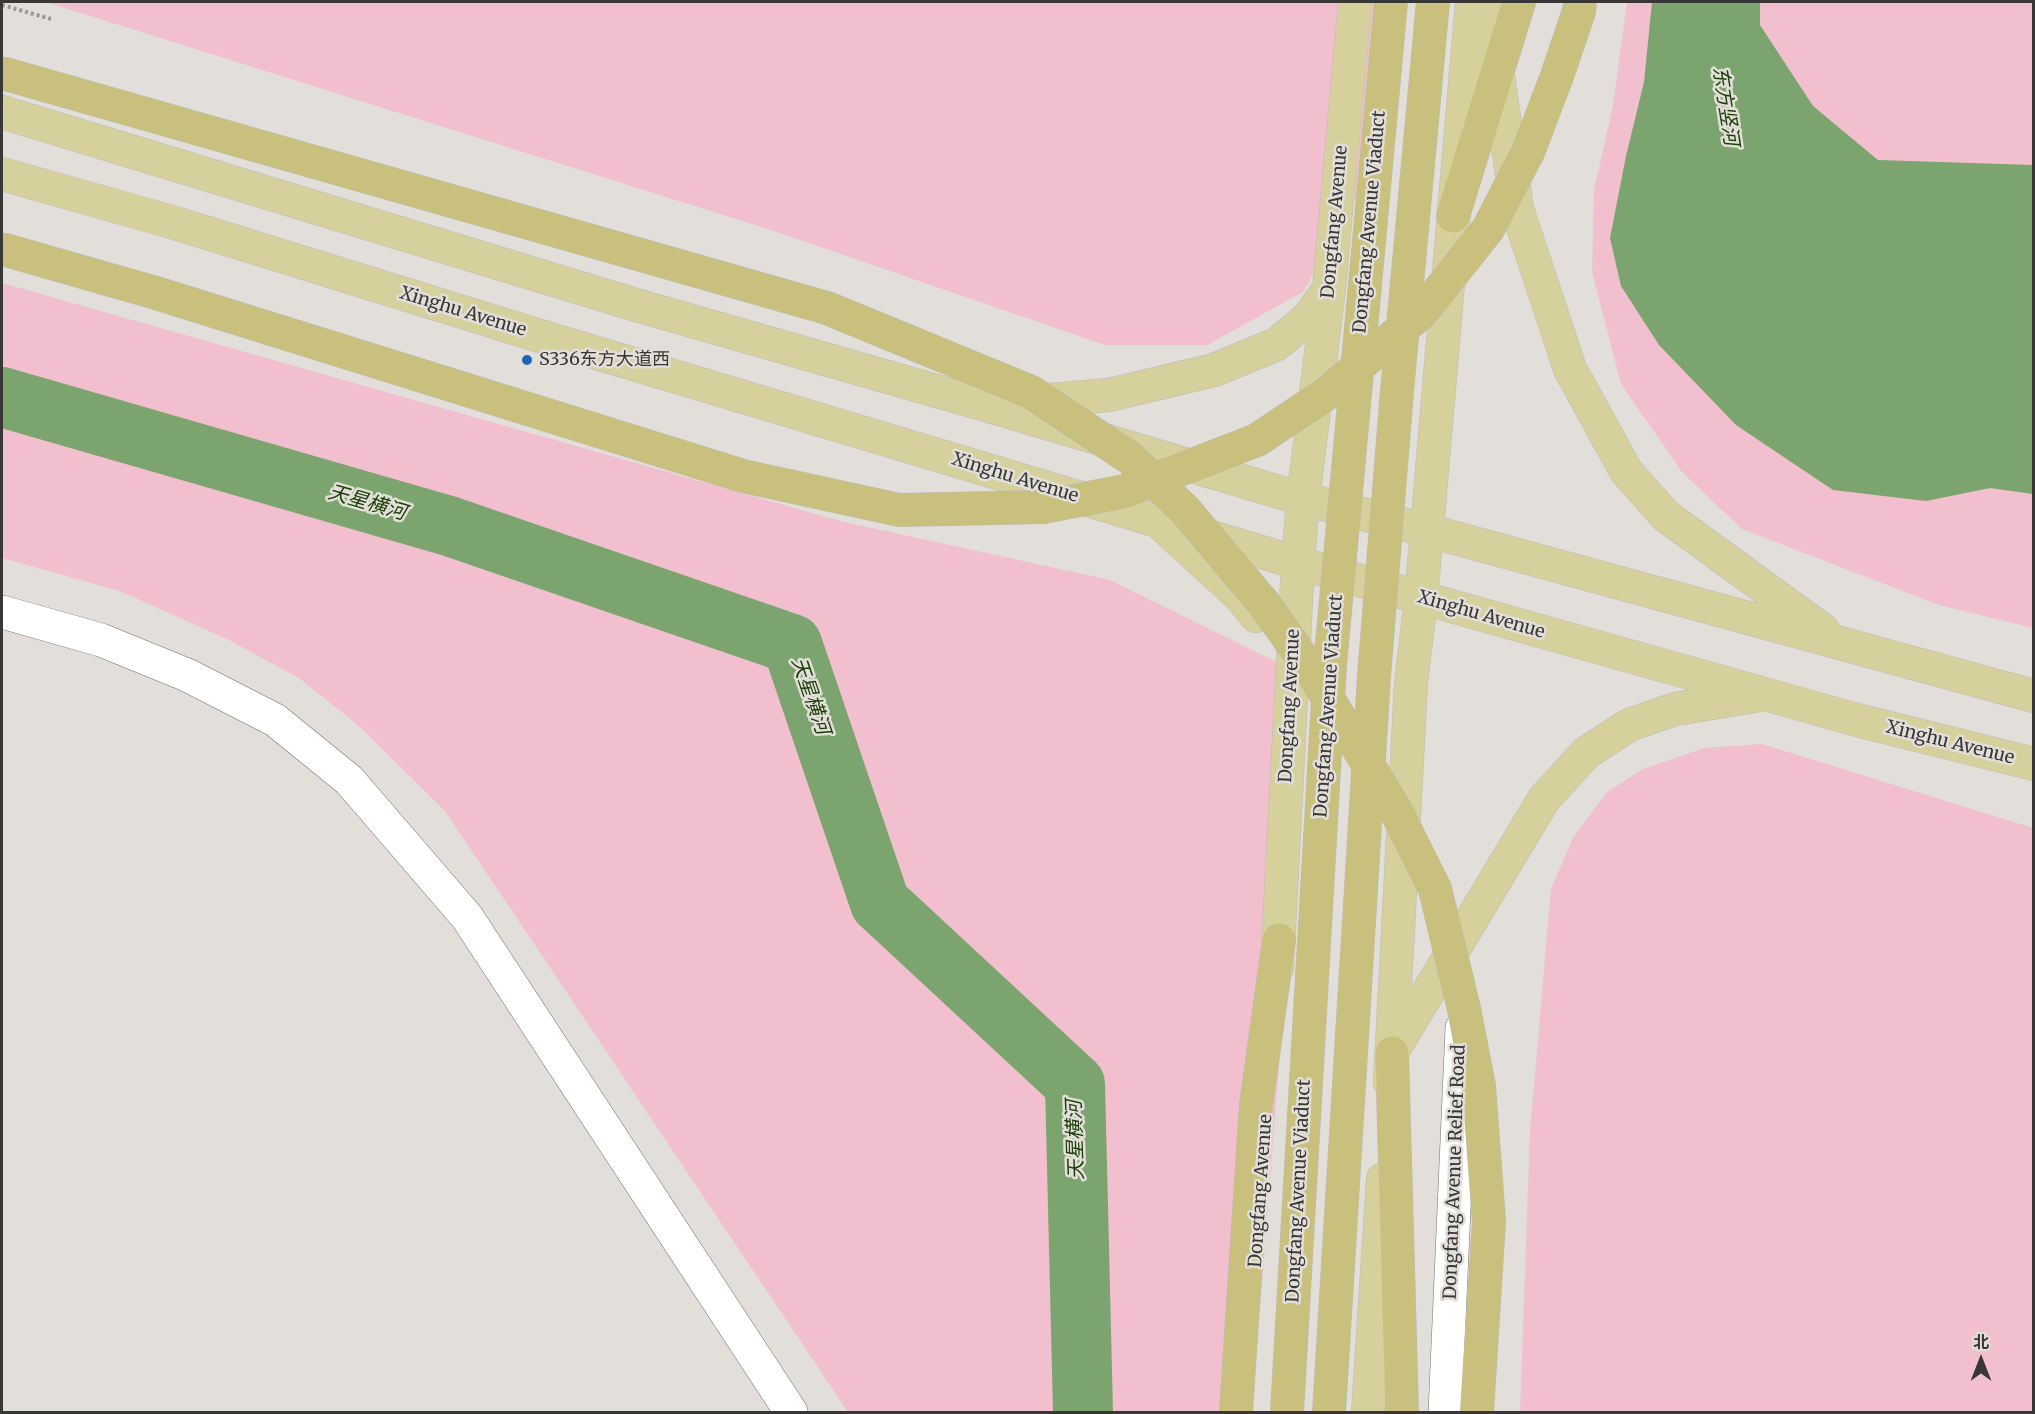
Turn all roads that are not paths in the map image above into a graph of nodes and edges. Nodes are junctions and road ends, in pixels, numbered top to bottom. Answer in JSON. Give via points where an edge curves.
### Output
{"nodes":[{"id":1,"x":1355,"y":2,"type":"edge"},
{"id":2,"x":1391,"y":2,"type":"edge"},
{"id":3,"x":1433,"y":2,"type":"edge"},
{"id":4,"x":1472,"y":2,"type":"edge"},
{"id":5,"x":1494,"y":2,"type":"edge"},
{"id":6,"x":1519,"y":2,"type":"edge"},
{"id":7,"x":1580,"y":2,"type":"edge"},
{"id":8,"x":1497,"y":69,"type":"junction"},
{"id":9,"x":2,"y":73,"type":"edge"},
{"id":10,"x":2,"y":112,"type":"edge"},
{"id":11,"x":2,"y":174,"type":"edge"},
{"id":12,"x":1454,"y":216,"type":"junction"},
{"id":13,"x":2,"y":249,"type":"edge"},
{"id":14,"x":1329,"y":289,"type":"junction"},
{"id":15,"x":988,"y":406,"type":"junction"},
{"id":16,"x":1303,"y":499,"type":"junction"},
{"id":17,"x":1156,"y":520,"type":"junction"},
{"id":18,"x":1426,"y":530,"type":"junction"},
{"id":19,"x":1298,"y":563,"type":"junction"},
{"id":20,"x":1421,"y":599,"type":"junction"},
{"id":21,"x":2,"y":612,"type":"edge"},
{"id":22,"x":1840,"y":643,"type":"junction"},
{"id":23,"x":1292,"y":659,"type":"junction"},
{"id":24,"x":1765,"y":694,"type":"junction"},
{"id":25,"x":2034,"y":696,"type":"edge"},
{"id":26,"x":2034,"y":764,"type":"edge"},
{"id":27,"x":1466,"y":931,"type":"junction"},
{"id":28,"x":1279,"y":940,"type":"junction"},
{"id":29,"x":1392,"y":1053,"type":"junction"},
{"id":30,"x":791,"y":1413,"type":"edge"},
{"id":31,"x":1236,"y":1413,"type":"edge"},
{"id":32,"x":1245,"y":1413,"type":"edge"},
{"id":33,"x":1287,"y":1413,"type":"edge"},
{"id":34,"x":1329,"y":1413,"type":"edge"},
{"id":35,"x":1368,"y":1413,"type":"edge"},
{"id":36,"x":1402,"y":1413,"type":"edge"},
{"id":37,"x":1445,"y":1413,"type":"edge"},
{"id":38,"x":1477,"y":1413,"type":"edge"}],
"edges":[{"from":1,"to":14,"type":"main road","name":"Dongfang Avenue"},
{"from":2,"to":33,"type":"highway","name":"Dongfang Avenue Viaduct","bridge":true,"via":[[1330,665]]},
{"from":3,"to":34,"type":"highway","bridge":true,"via":[[1374,676]]},
{"from":4,"to":12,"type":"main road"},
{"from":5,"to":8,"type":"main road"},
{"from":6,"to":8,"type":"highway"},
{"from":7,"to":13,"type":"highway","bridge":true,"via":[[1528,152],[1488,229],[1422,312],[1326,394],[1257,440],[1125,491],[1043,507],[899,510],[743,476],[156,293]]},
{"from":8,"to":12,"type":"highway"},
{"from":8,"to":22,"type":"main road","via":[[1517,210],[1570,369],[1626,471],[1666,516]]},
{"from":9,"to":38,"type":"highway","bridge":true,"via":[[827,308],[1031,392],[1138,466],[1185,510],[1264,605],[1311,670],[1396,811],[1435,889],[1479,1086],[1489,1221]]},
{"from":10,"to":15,"type":"main road","via":[[636,305]]},
{"from":11,"to":17,"type":"main road","name":"Xinghu Avenue","via":[[176,223]]},
{"from":12,"to":18,"type":"main road"},
{"from":14,"to":15,"type":"main road","via":[[1309,317],[1277,344],[1214,370],[1109,394]]},
{"from":14,"to":16,"type":"main road","name":"Dongfang Avenue"},
{"from":15,"to":16,"type":"main road"},
{"from":16,"to":18,"type":"main road"},
{"from":16,"to":19,"type":"main road","name":"Dongfang Avenue"},
{"from":17,"to":19,"type":"main road","name":"Xinghu Avenue"},
{"from":17,"to":23,"type":"main road","via":[[1240,596]]},
{"from":18,"to":20,"type":"main road"},
{"from":18,"to":22,"type":"main road"},
{"from":19,"to":20,"type":"main road","name":"Xinghu Avenue"},
{"from":19,"to":23,"type":"main road","name":"Dongfang Avenue"},
{"from":20,"to":24,"type":"main road","name":"Xinghu Avenue"},
{"from":20,"to":29,"type":"main road","via":[[1411,683]]},
{"from":21,"to":30,"type":"street","via":[[101,640],[187,675],[275,720],[349,780],[467,917]]},
{"from":22,"to":25,"type":"main road"},
{"from":23,"to":28,"type":"main road","name":"Dongfang Avenue"},
{"from":24,"to":26,"type":"main road","name":"Xinghu Avenue"},
{"from":24,"to":27,"type":"main road","via":[[1675,709],[1629,725],[1586,753],[1544,800]]},
{"from":27,"to":29,"type":"main road"},
{"from":27,"to":37,"type":"street","name":"Dongfang Avenue Relief Road"},
{"from":28,"to":31,"type":"highway","via":[[1256,1105]]},
{"from":28,"to":32,"type":"main road","name":"Dongfang Avenue"},
{"from":29,"to":35,"type":"main road"},
{"from":29,"to":36,"type":"highway"}]}
